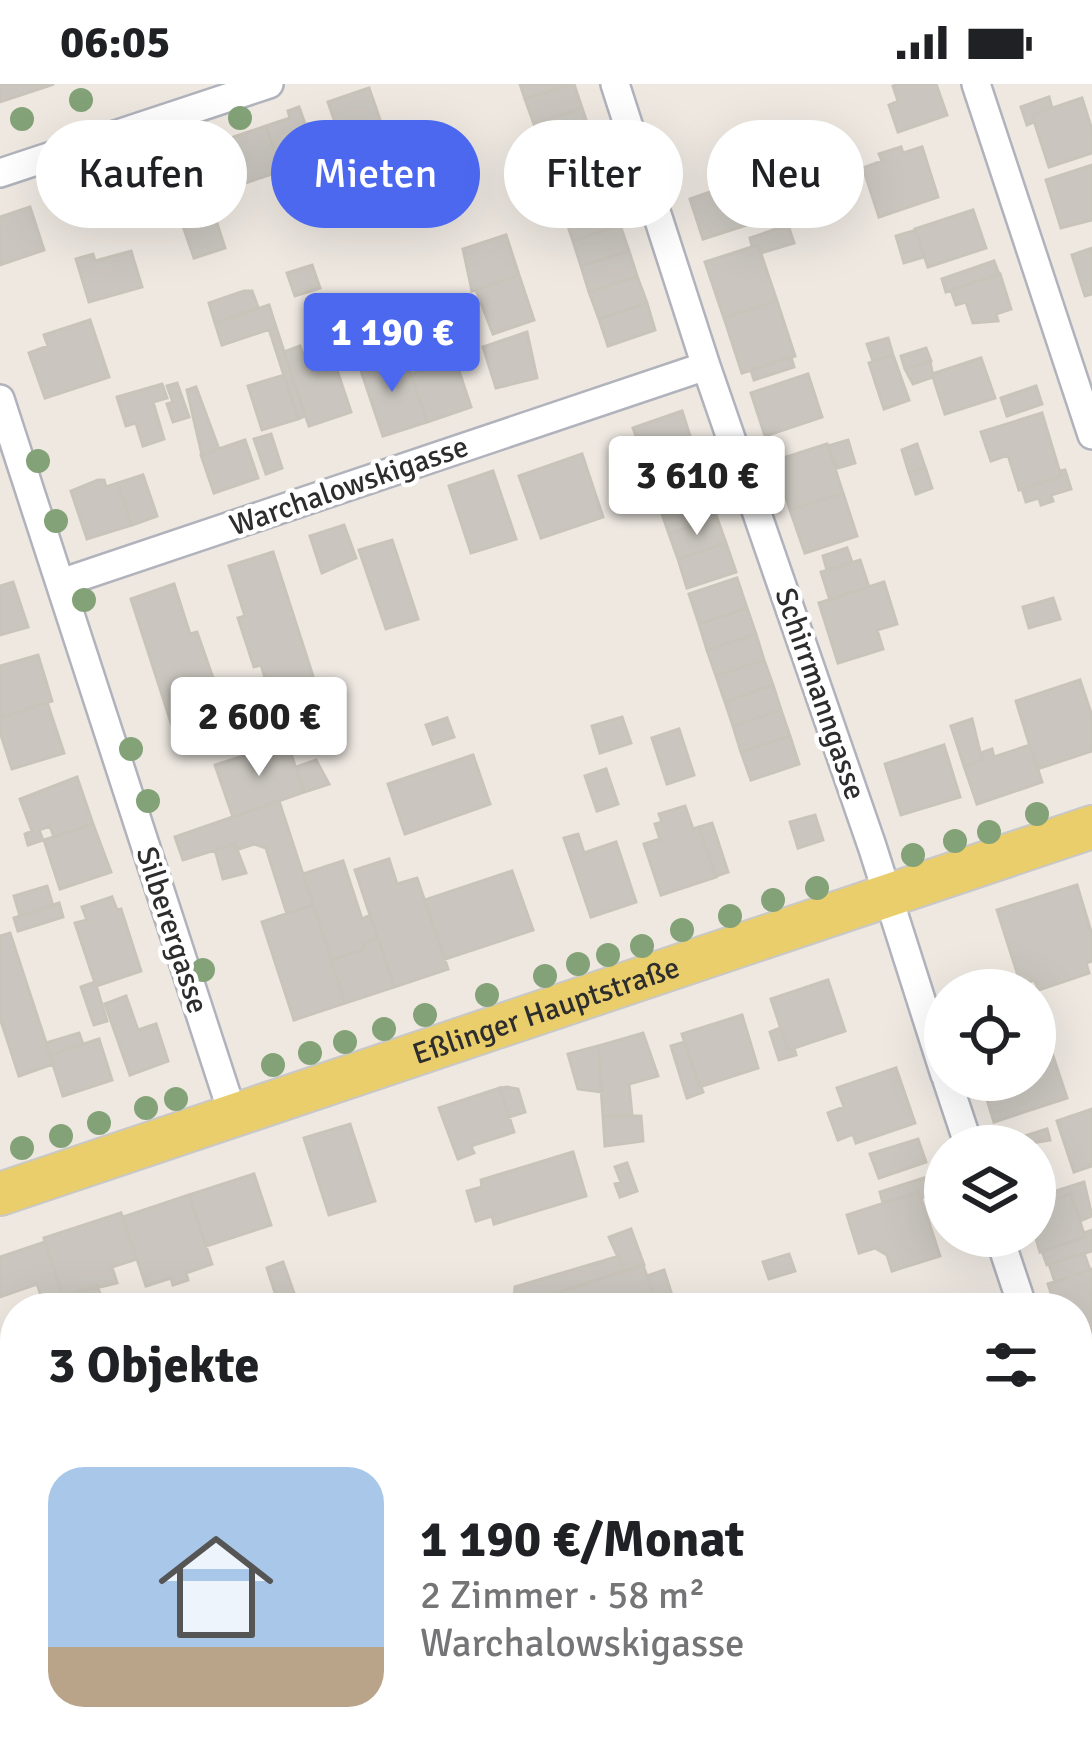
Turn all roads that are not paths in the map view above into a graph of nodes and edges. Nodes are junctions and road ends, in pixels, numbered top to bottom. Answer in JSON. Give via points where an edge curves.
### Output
{"nodes":[{"id":1,"x":269,"y":84,"type":"edge"},
{"id":2,"x":615,"y":84,"type":"edge"},
{"id":3,"x":976,"y":84,"type":"edge"},
{"id":4,"x":0,"y":173,"type":"edge"},
{"id":5,"x":706,"y":366,"type":"junction"},
{"id":6,"x":0,"y":399,"type":"edge"},
{"id":7,"x":1092,"y":435,"type":"edge"},
{"id":8,"x":61,"y":583,"type":"junction"},
{"id":9,"x":1092,"y":827,"type":"edge"},
{"id":10,"x":885,"y":896,"type":"junction"},
{"id":11,"x":924,"y":1012,"type":"edge"},
{"id":12,"x":234,"y":1118,"type":"junction"},
{"id":13,"x":0,"y":1194,"type":"edge"},
{"id":14,"x":1006,"y":1257,"type":"edge"},
{"id":15,"x":1017,"y":1293,"type":"edge"}],
"edges":[{"from":1,"to":4,"type":"street"},
{"from":2,"to":5,"type":"street","name":"Schirrmanngasse"},
{"from":3,"to":7,"type":"street"},
{"from":5,"to":8,"type":"street","name":"Warchalowskigasse"},
{"from":5,"to":10,"type":"street","name":"Schirrmanngasse"},
{"from":6,"to":8,"type":"street","name":"Silberergasse"},
{"from":8,"to":12,"type":"street","name":"Silberergasse"},
{"from":9,"to":10,"type":"main road","name":"Eßlinger Hauptstraße"},
{"from":10,"to":11,"type":"street","name":"Schirrmanngasse"},
{"from":10,"to":12,"type":"main road","name":"Eßlinger Hauptstraße"},
{"from":12,"to":13,"type":"main road","name":"Eßlinger Hauptstraße"},
{"from":14,"to":15,"type":"street"}]}
